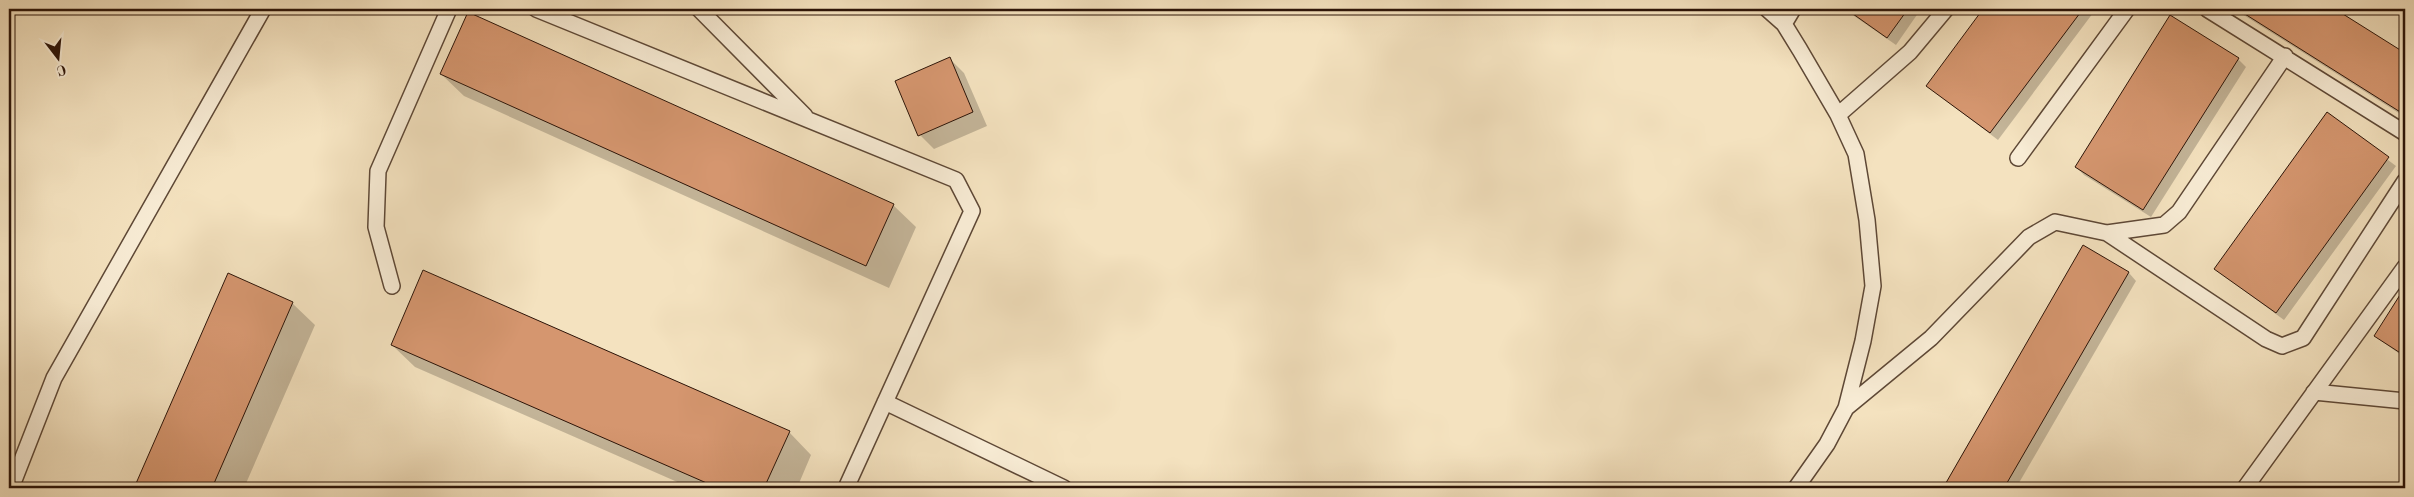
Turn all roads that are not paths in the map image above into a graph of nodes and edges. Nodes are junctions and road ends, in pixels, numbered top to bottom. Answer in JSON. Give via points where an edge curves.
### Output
{"nodes":[{"id":1,"x":263,"y":9,"type":"edge"},
{"id":2,"x":449,"y":9,"type":"edge"},
{"id":3,"x":536,"y":9,"type":"edge"},
{"id":4,"x":699,"y":9,"type":"edge"},
{"id":5,"x":1767,"y":9,"type":"edge"},
{"id":6,"x":1793,"y":9,"type":"edge"},
{"id":7,"x":1946,"y":9,"type":"edge"},
{"id":8,"x":2127,"y":9,"type":"edge"},
{"id":9,"x":2207,"y":9,"type":"edge"},
{"id":10,"x":1784,"y":24,"type":"junction"},
{"id":11,"x":2284,"y":56,"type":"junction"},
{"id":12,"x":1838,"y":114,"type":"junction"},
{"id":13,"x":810,"y":121,"type":"junction"},
{"id":14,"x":2405,"y":133,"type":"edge"},
{"id":15,"x":2018,"y":158,"type":"dead end"},
{"id":16,"x":2405,"y":181,"type":"edge"},
{"id":17,"x":2107,"y":233,"type":"junction"},
{"id":18,"x":2405,"y":267,"type":"edge"},
{"id":19,"x":392,"y":286,"type":"dead end"},
{"id":20,"x":2314,"y":392,"type":"junction"},
{"id":21,"x":2405,"y":401,"type":"edge"},
{"id":22,"x":885,"y":402,"type":"junction"},
{"id":23,"x":1846,"y":408,"type":"junction"},
{"id":24,"x":12,"y":488,"type":"edge"},
{"id":25,"x":846,"y":488,"type":"edge"},
{"id":26,"x":1064,"y":488,"type":"edge"},
{"id":27,"x":1796,"y":488,"type":"edge"},
{"id":28,"x":2245,"y":488,"type":"edge"}],
"edges":[{"from":1,"to":24,"type":"lane","via":[[54,378]]},
{"from":2,"to":19,"type":"lane","via":[[378,171],[376,228]]},
{"from":3,"to":13,"type":"lane"},
{"from":4,"to":13,"type":"lane"},
{"from":5,"to":10,"type":"lane"},
{"from":6,"to":10,"type":"lane"},
{"from":7,"to":12,"type":"lane","via":[[1910,52]]},
{"from":8,"to":15,"type":"lane"},
{"from":9,"to":11,"type":"lane"},
{"from":10,"to":12,"type":"lane"},
{"from":11,"to":14,"type":"lane"},
{"from":11,"to":17,"type":"lane","via":[[2179,212],[2164,225]]},
{"from":12,"to":23,"type":"lane","via":[[1856,154],[1873,286]]},
{"from":13,"to":22,"type":"lane","via":[[956,180],[972,211]]},
{"from":16,"to":17,"type":"lane","via":[[2303,338],[2282,346],[2266,339]]},
{"from":17,"to":23,"type":"lane","via":[[2055,222],[2029,237],[1931,338]]},
{"from":18,"to":20,"type":"lane"},
{"from":20,"to":21,"type":"lane"},
{"from":20,"to":28,"type":"lane"},
{"from":22,"to":25,"type":"lane"},
{"from":22,"to":26,"type":"lane"},
{"from":23,"to":27,"type":"lane","via":[[1827,444]]}]}
